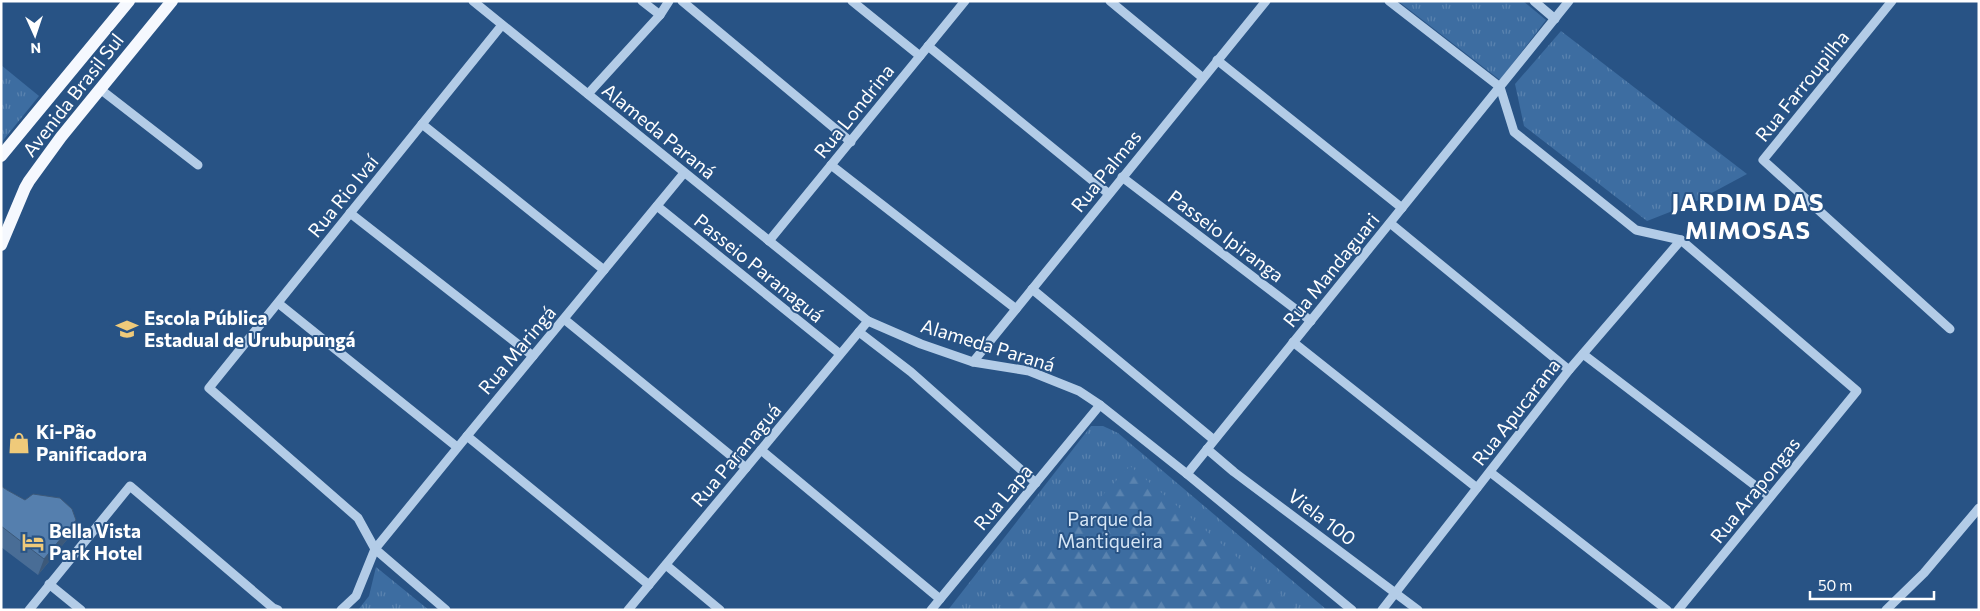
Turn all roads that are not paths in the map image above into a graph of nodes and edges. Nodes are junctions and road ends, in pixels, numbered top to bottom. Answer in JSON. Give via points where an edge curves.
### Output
{"nodes":[{"id":1,"x":130,"y":1,"type":"edge"},
{"id":2,"x":172,"y":1,"type":"edge"},
{"id":3,"x":473,"y":1,"type":"edge"},
{"id":4,"x":642,"y":1,"type":"edge"},
{"id":5,"x":669,"y":1,"type":"edge"},
{"id":6,"x":682,"y":1,"type":"edge"},
{"id":7,"x":852,"y":1,"type":"edge"},
{"id":8,"x":964,"y":1,"type":"edge"},
{"id":9,"x":1110,"y":1,"type":"edge"},
{"id":10,"x":1266,"y":1,"type":"edge"},
{"id":11,"x":1389,"y":1,"type":"edge"},
{"id":12,"x":1534,"y":1,"type":"edge"},
{"id":13,"x":1569,"y":1,"type":"edge"},
{"id":14,"x":1892,"y":1,"type":"edge"},
{"id":15,"x":660,"y":15,"type":"junction"},
{"id":16,"x":1555,"y":19,"type":"junction"},
{"id":17,"x":502,"y":25,"type":"junction"},
{"id":18,"x":928,"y":46,"type":"junction"},
{"id":19,"x":920,"y":56,"type":"junction"},
{"id":20,"x":1217,"y":60,"type":"junction"},
{"id":21,"x":1203,"y":78,"type":"junction"},
{"id":22,"x":1500,"y":87,"type":"junction"},
{"id":23,"x":100,"y":89,"type":"junction"},
{"id":24,"x":588,"y":94,"type":"junction"},
{"id":25,"x":422,"y":124,"type":"junction"},
{"id":26,"x":851,"y":142,"type":"junction"},
{"id":27,"x":1,"y":156,"type":"edge"},
{"id":28,"x":198,"y":165,"type":"dead end"},
{"id":29,"x":831,"y":165,"type":"junction"},
{"id":30,"x":684,"y":173,"type":"junction"},
{"id":31,"x":1122,"y":177,"type":"junction"},
{"id":32,"x":1109,"y":194,"type":"junction"},
{"id":33,"x":657,"y":206,"type":"junction"},
{"id":34,"x":1402,"y":208,"type":"junction"},
{"id":35,"x":350,"y":213,"type":"junction"},
{"id":36,"x":1390,"y":222,"type":"junction"},
{"id":37,"x":1681,"y":240,"type":"junction"},
{"id":38,"x":769,"y":242,"type":"junction"},
{"id":39,"x":1,"y":245,"type":"edge"},
{"id":40,"x":604,"y":270,"type":"junction"},
{"id":41,"x":1032,"y":289,"type":"junction"},
{"id":42,"x":278,"y":303,"type":"junction"},
{"id":43,"x":1016,"y":309,"type":"junction"},
{"id":44,"x":564,"y":319,"type":"junction"},
{"id":45,"x":868,"y":321,"type":"junction"},
{"id":46,"x":1311,"y":321,"type":"junction"},
{"id":47,"x":1950,"y":329,"type":"dead end"},
{"id":48,"x":859,"y":332,"type":"junction"},
{"id":49,"x":1294,"y":342,"type":"junction"},
{"id":50,"x":840,"y":354,"type":"junction"},
{"id":51,"x":1583,"y":354,"type":"junction"},
{"id":52,"x":532,"y":356,"type":"junction"},
{"id":53,"x":973,"y":362,"type":"junction"},
{"id":54,"x":1569,"y":370,"type":"junction"},
{"id":55,"x":1100,"y":405,"type":"junction"},
{"id":56,"x":467,"y":436,"type":"junction"},
{"id":57,"x":1214,"y":440,"type":"junction"},
{"id":58,"x":457,"y":447,"type":"junction"},
{"id":59,"x":1207,"y":449,"type":"junction"},
{"id":60,"x":761,"y":450,"type":"junction"},
{"id":61,"x":746,"y":468,"type":"junction"},
{"id":62,"x":1490,"y":472,"type":"junction"},
{"id":63,"x":1187,"y":474,"type":"junction"},
{"id":64,"x":1036,"y":483,"type":"junction"},
{"id":65,"x":1477,"y":488,"type":"junction"},
{"id":66,"x":1770,"y":497,"type":"junction"},
{"id":67,"x":1979,"y":508,"type":"edge"},
{"id":68,"x":376,"y":549,"type":"junction"},
{"id":69,"x":666,"y":565,"type":"junction"},
{"id":70,"x":49,"y":584,"type":"junction"},
{"id":71,"x":649,"y":585,"type":"junction"},
{"id":72,"x":1396,"y":592,"type":"junction"},
{"id":73,"x":940,"y":599,"type":"junction"},
{"id":74,"x":28,"y":610,"type":"edge"},
{"id":75,"x":81,"y":610,"type":"edge"},
{"id":76,"x":278,"y":610,"type":"edge"},
{"id":77,"x":342,"y":610,"type":"edge"},
{"id":78,"x":446,"y":610,"type":"edge"},
{"id":79,"x":628,"y":610,"type":"edge"},
{"id":80,"x":720,"y":610,"type":"edge"},
{"id":81,"x":931,"y":610,"type":"edge"},
{"id":82,"x":1352,"y":610,"type":"edge"},
{"id":83,"x":1382,"y":610,"type":"edge"},
{"id":84,"x":1418,"y":610,"type":"edge"},
{"id":85,"x":1667,"y":610,"type":"edge"},
{"id":86,"x":1678,"y":610,"type":"edge"},
{"id":87,"x":1886,"y":610,"type":"edge"}],
"edges":[{"from":1,"to":27,"type":"main road","name":"Avenida Brasil Sul"},
{"from":2,"to":23,"type":"main road","name":"Avenida Brasil Sul"},
{"from":3,"to":17,"type":"street","name":"Alameda Paraná"},
{"from":4,"to":15,"type":"street"},
{"from":5,"to":15,"type":"street"},
{"from":6,"to":26,"type":"street"},
{"from":7,"to":19,"type":"street"},
{"from":8,"to":18,"type":"street","name":"Rua Londrina"},
{"from":9,"to":21,"type":"street"},
{"from":10,"to":20,"type":"street","name":"Rua Palmas"},
{"from":11,"to":22,"type":"street"},
{"from":12,"to":16,"type":"street"},
{"from":13,"to":16,"type":"street","name":"Rua Mandaguari"},
{"from":14,"to":47,"type":"street","name":"Rua Farroupilha","via":[[1763,160]]},
{"from":15,"to":24,"type":"street"},
{"from":16,"to":22,"type":"street","name":"Rua Mandaguari"},
{"from":17,"to":24,"type":"street","name":"Alameda Paraná"},
{"from":17,"to":25,"type":"street","name":"Rua Rio Ivaí"},
{"from":18,"to":19,"type":"street","name":"Rua Londrina"},
{"from":18,"to":32,"type":"street"},
{"from":19,"to":26,"type":"street","name":"Rua Londrina"},
{"from":20,"to":21,"type":"street","name":"Rua Palmas"},
{"from":20,"to":34,"type":"street"},
{"from":21,"to":31,"type":"street","name":"Rua Palmas"},
{"from":22,"to":34,"type":"street","name":"Rua Mandaguari"},
{"from":22,"to":37,"type":"street","via":[[1514,132],[1636,230]]},
{"from":23,"to":28,"type":"street"},
{"from":23,"to":39,"type":"main road","name":"Avenida Brasil Sul","via":[[25,188]]},
{"from":24,"to":30,"type":"street","name":"Alameda Paraná"},
{"from":25,"to":35,"type":"street","name":"Rua Rio Ivaí"},
{"from":25,"to":40,"type":"street"},
{"from":26,"to":29,"type":"street","name":"Rua Londrina"},
{"from":29,"to":38,"type":"street","name":"Rua Londrina"},
{"from":29,"to":43,"type":"street"},
{"from":30,"to":33,"type":"street","name":"Rua Maringá"},
{"from":30,"to":38,"type":"street","name":"Alameda Paraná"},
{"from":31,"to":32,"type":"street","name":"Rua Palmas"},
{"from":31,"to":46,"type":"street","name":"Passeio Ipiranga"},
{"from":32,"to":41,"type":"street","name":"Rua Palmas"},
{"from":33,"to":40,"type":"street","name":"Rua Maringá"},
{"from":33,"to":50,"type":"street","name":"Passeio Paranaguá"},
{"from":34,"to":36,"type":"street","name":"Rua Mandaguari"},
{"from":35,"to":42,"type":"street","name":"Rua Rio Ivaí"},
{"from":35,"to":52,"type":"street"},
{"from":36,"to":46,"type":"street","name":"Rua Mandaguari"},
{"from":36,"to":54,"type":"street"},
{"from":37,"to":51,"type":"street","name":"Rua Apucarana"},
{"from":37,"to":66,"type":"street","name":"Rua Arapongas","via":[[1857,391]]},
{"from":38,"to":45,"type":"street","name":"Alameda Paraná"},
{"from":40,"to":44,"type":"street","name":"Rua Maringá"},
{"from":41,"to":43,"type":"street","name":"Rua Palmas"},
{"from":41,"to":57,"type":"street"},
{"from":42,"to":58,"type":"street"},
{"from":42,"to":68,"type":"street","name":"Rua Rio Ivaí","via":[[209,388],[358,518]]},
{"from":43,"to":53,"type":"street","name":"Rua Palmas"},
{"from":44,"to":52,"type":"street","name":"Rua Maringá"},
{"from":44,"to":61,"type":"street"},
{"from":45,"to":48,"type":"street","name":"Rua Paranaguá"},
{"from":45,"to":53,"type":"street","name":"Alameda Paraná"},
{"from":46,"to":49,"type":"street","name":"Rua Mandaguari"},
{"from":48,"to":50,"type":"street","name":"Rua Paranaguá"},
{"from":48,"to":64,"type":"street","via":[[911,372]]},
{"from":49,"to":57,"type":"street","name":"Rua Mandaguari"},
{"from":49,"to":65,"type":"street"},
{"from":50,"to":60,"type":"street","name":"Rua Paranaguá"},
{"from":51,"to":54,"type":"street","name":"Rua Apucarana"},
{"from":51,"to":66,"type":"street"},
{"from":52,"to":56,"type":"street","name":"Rua Maringá"},
{"from":53,"to":55,"type":"street","name":"Alameda Paraná","via":[[1029,371],[1079,391]]},
{"from":54,"to":62,"type":"street","name":"Rua Apucarana"},
{"from":55,"to":63,"type":"street","name":"Alameda Paraná"},
{"from":55,"to":64,"type":"street","name":"Rua Lapa"},
{"from":56,"to":58,"type":"street","name":"Rua Maringá"},
{"from":56,"to":71,"type":"street"},
{"from":57,"to":59,"type":"street","name":"Rua Mandaguari"},
{"from":58,"to":68,"type":"street","name":"Rua Maringá"},
{"from":59,"to":63,"type":"street","name":"Rua Mandaguari"},
{"from":59,"to":72,"type":"street","name":"Viela 100"},
{"from":60,"to":61,"type":"street","name":"Rua Paranaguá"},
{"from":60,"to":73,"type":"street"},
{"from":61,"to":69,"type":"street","name":"Rua Paranaguá"},
{"from":62,"to":65,"type":"street","name":"Rua Apucarana"},
{"from":62,"to":85,"type":"street"},
{"from":63,"to":82,"type":"street","name":"Alameda Paraná"},
{"from":64,"to":73,"type":"street","name":"Rua Lapa"},
{"from":65,"to":72,"type":"street","name":"Rua Apucarana"},
{"from":66,"to":86,"type":"street","name":"Rua Arapongas"},
{"from":67,"to":87,"type":"street","via":[[1924,573]]},
{"from":68,"to":77,"type":"street","name":"Rua Maringá","via":[[356,596]]},
{"from":68,"to":78,"type":"street"},
{"from":69,"to":71,"type":"street","name":"Rua Paranaguá"},
{"from":69,"to":80,"type":"street"},
{"from":70,"to":74,"type":"street"},
{"from":70,"to":75,"type":"street"},
{"from":70,"to":76,"type":"street","via":[[130,486]]},
{"from":71,"to":79,"type":"street","name":"Rua Paranaguá"},
{"from":72,"to":83,"type":"street","name":"Rua Apucarana"},
{"from":72,"to":84,"type":"street","name":"Viela 100"},
{"from":73,"to":81,"type":"street","name":"Rua Lapa"}]}
